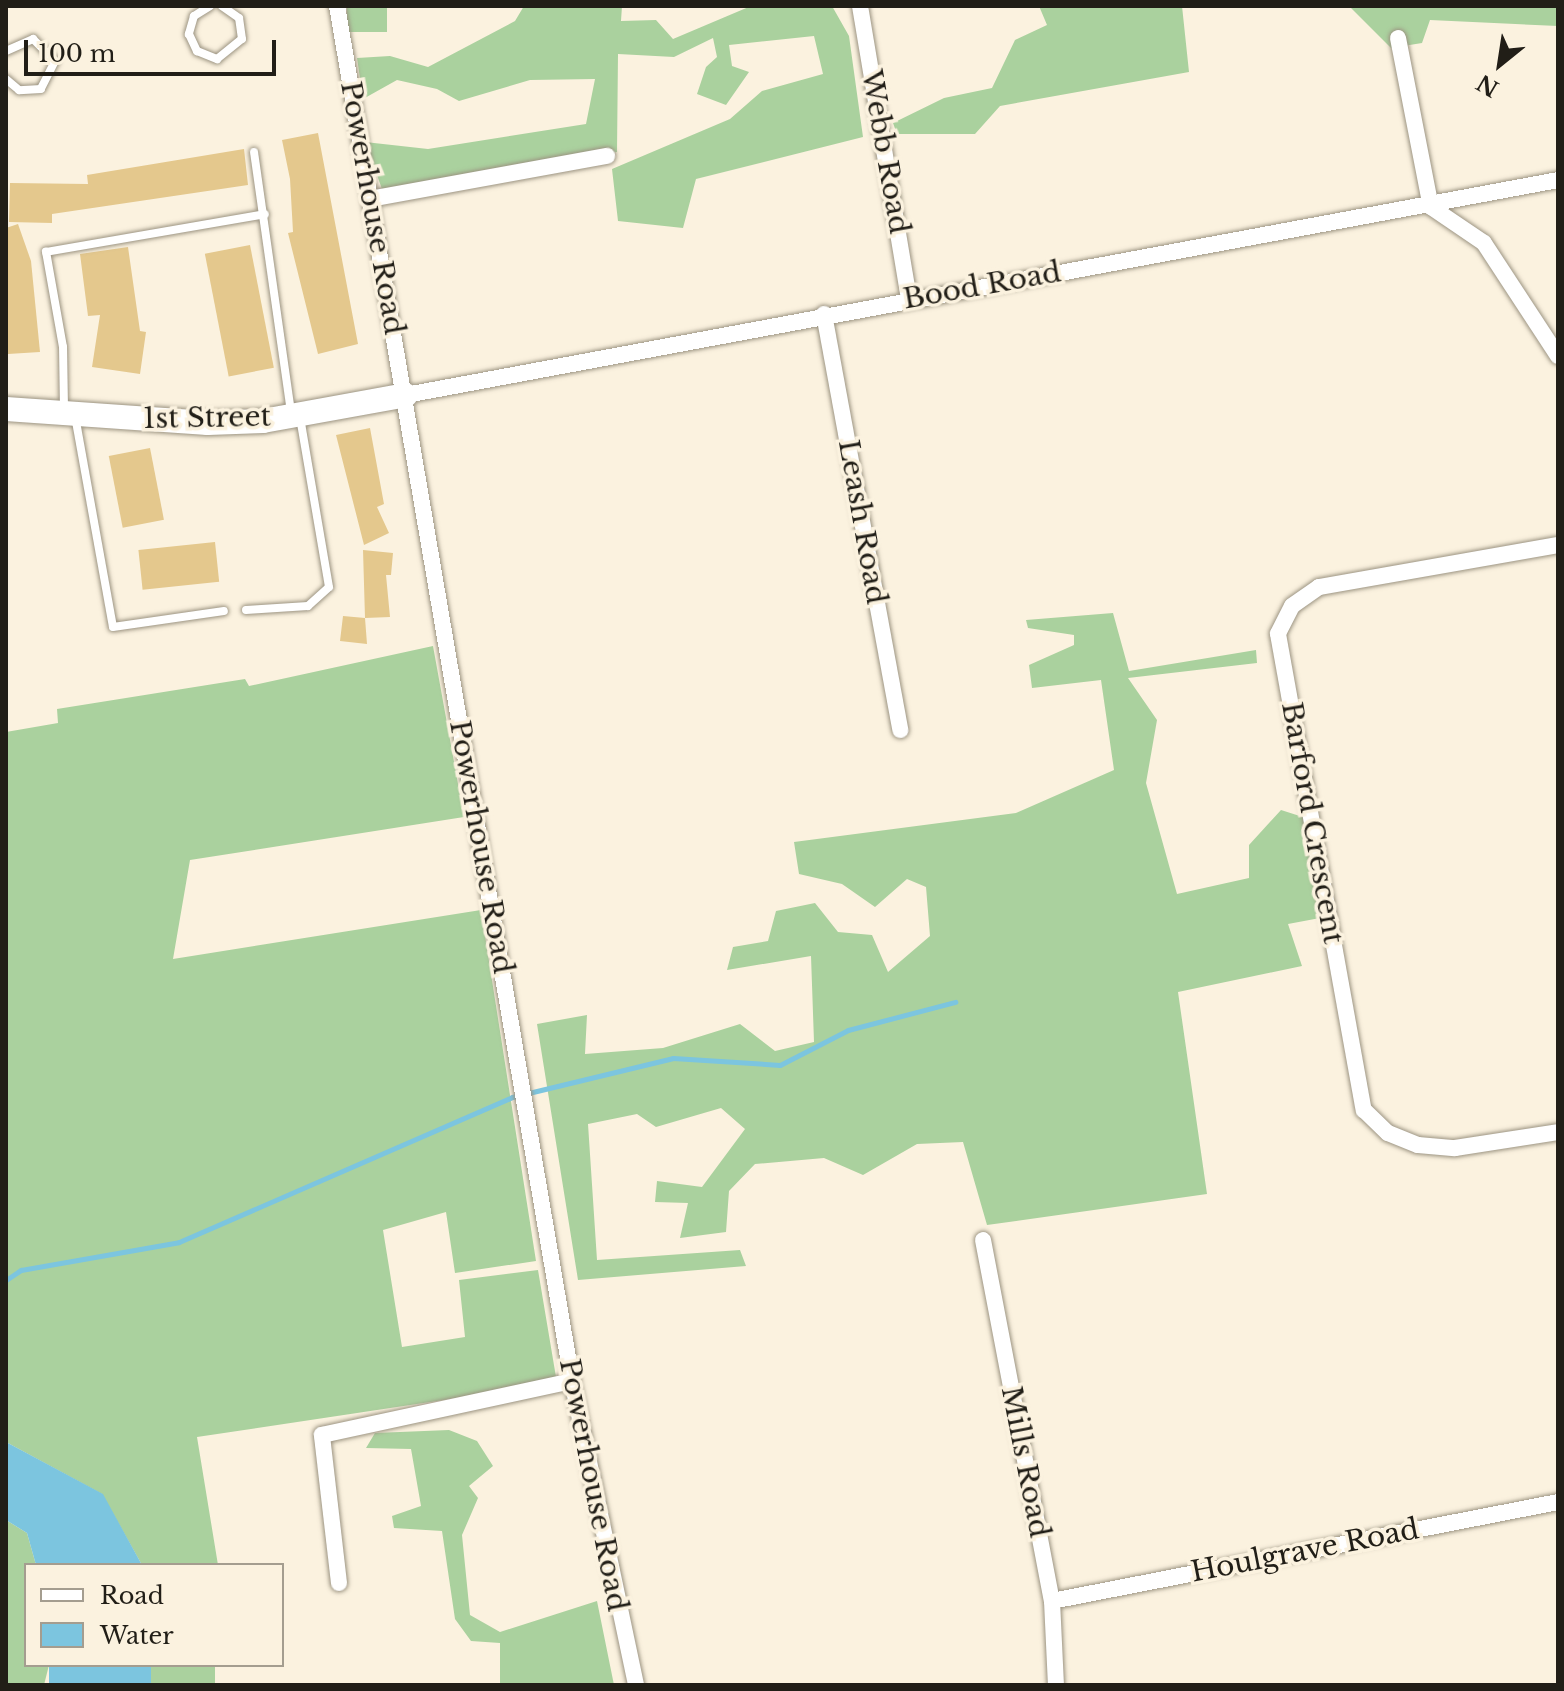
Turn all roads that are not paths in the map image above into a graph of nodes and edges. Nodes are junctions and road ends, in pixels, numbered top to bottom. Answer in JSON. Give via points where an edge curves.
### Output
{"nodes":[{"id":1,"x":210,"y":6,"type":"edge"},
{"id":2,"x":222,"y":6,"type":"edge"},
{"id":3,"x":337,"y":6,"type":"edge"},
{"id":4,"x":860,"y":6,"type":"edge"},
{"id":5,"x":1398,"y":38,"type":"dead end"},
{"id":6,"x":6,"y":50,"type":"edge"},
{"id":7,"x":6,"y":79,"type":"edge"},
{"id":8,"x":254,"y":152,"type":"dead end"},
{"id":9,"x":607,"y":156,"type":"dead end"},
{"id":10,"x":1558,"y":180,"type":"edge"},
{"id":11,"x":370,"y":199,"type":"junction"},
{"id":12,"x":1431,"y":207,"type":"junction"},
{"id":13,"x":265,"y":214,"type":"junction"},
{"id":14,"x":909,"y":299,"type":"junction"},
{"id":15,"x":824,"y":314,"type":"junction"},
{"id":16,"x":1558,"y":356,"type":"edge"},
{"id":17,"x":406,"y":395,"type":"junction"},
{"id":18,"x":6,"y":409,"type":"edge"},
{"id":19,"x":69,"y":414,"type":"junction"},
{"id":20,"x":296,"y":415,"type":"junction"},
{"id":21,"x":1558,"y":545,"type":"edge"},
{"id":22,"x":246,"y":610,"type":"dead end"},
{"id":23,"x":224,"y":611,"type":"dead end"},
{"id":24,"x":900,"y":730,"type":"dead end"},
{"id":25,"x":1558,"y":1132,"type":"edge"},
{"id":26,"x":983,"y":1240,"type":"dead end"},
{"id":27,"x":572,"y":1381,"type":"junction"},
{"id":28,"x":1558,"y":1502,"type":"edge"},
{"id":29,"x":339,"y":1583,"type":"dead end"},
{"id":30,"x":1052,"y":1601,"type":"junction"},
{"id":31,"x":636,"y":1685,"type":"edge"},
{"id":32,"x":1056,"y":1685,"type":"edge"}],
"edges":[{"from":1,"to":2,"type":"lane","via":[[194,16],[189,34],[197,51],[217,59],[242,39],[239,18]]},
{"from":3,"to":11,"type":"street","name":"Powerhouse Road"},
{"from":4,"to":14,"type":"street","name":"Webb Road"},
{"from":5,"to":12,"type":"street"},
{"from":6,"to":7,"type":"lane","via":[[33,39],[55,61],[41,89],[19,90]]},
{"from":8,"to":13,"type":"lane"},
{"from":9,"to":11,"type":"street"},
{"from":10,"to":12,"type":"street","name":"Bood Road"},
{"from":11,"to":17,"type":"street","name":"Powerhouse Road"},
{"from":12,"to":14,"type":"street","name":"Bood Road"},
{"from":12,"to":16,"type":"street","via":[[1484,243]]},
{"from":13,"to":19,"type":"lane","via":[[46,252]]},
{"from":13,"to":20,"type":"lane"},
{"from":14,"to":15,"type":"street","name":"Bood Road"},
{"from":15,"to":17,"type":"street","name":"Bood Road"},
{"from":15,"to":24,"type":"street","name":"Leash Road"},
{"from":17,"to":20,"type":"street","name":"1st Street"},
{"from":17,"to":27,"type":"street","name":"Powerhouse Road"},
{"from":18,"to":19,"type":"street","name":"1st Street"},
{"from":19,"to":20,"type":"street","name":"1st Street","via":[[208,423]]},
{"from":19,"to":23,"type":"lane","via":[[113,627]]},
{"from":20,"to":22,"type":"lane","via":[[329,587],[308,606]]},
{"from":21,"to":25,"type":"street","name":"Barford Crescent","via":[[1319,587],[1292,606],[1278,634],[1364,1110],[1388,1133],[1418,1145],[1455,1148]]},
{"from":26,"to":30,"type":"street","name":"Mills Road"},
{"from":27,"to":29,"type":"street","via":[[322,1435]]},
{"from":27,"to":31,"type":"street","name":"Powerhouse Road"},
{"from":28,"to":30,"type":"street","name":"Houlgrave Road"},
{"from":30,"to":32,"type":"street","name":"Mills Road"}]}
